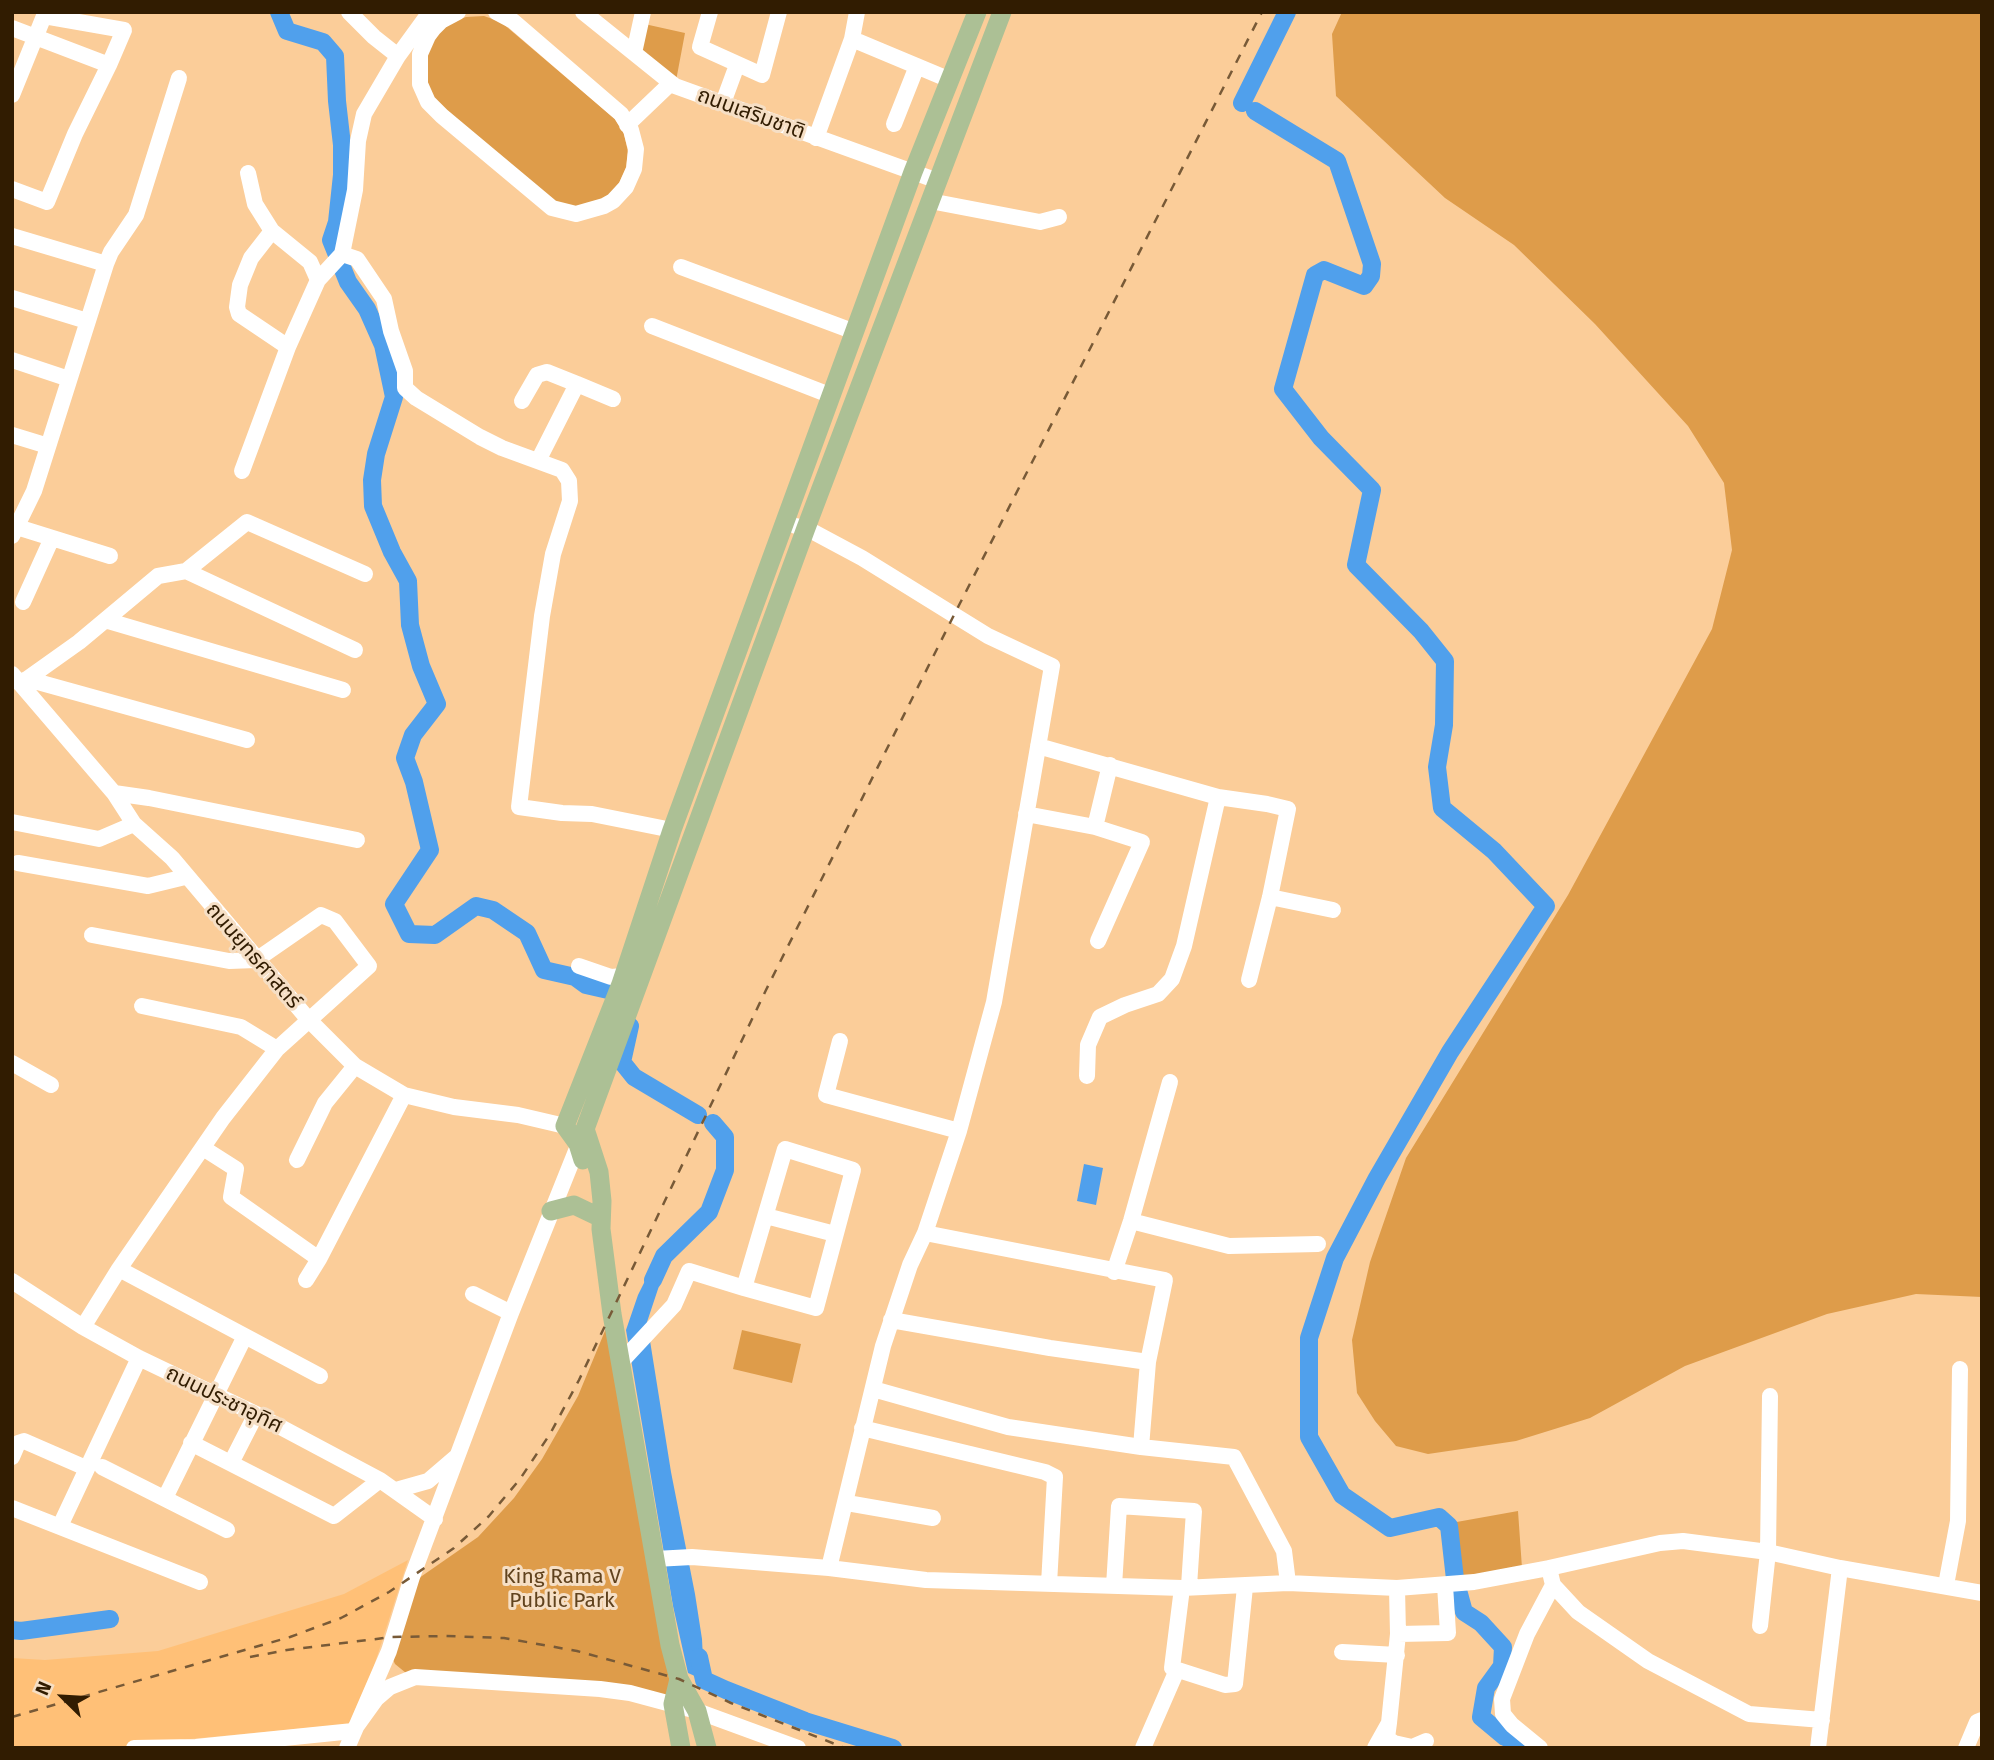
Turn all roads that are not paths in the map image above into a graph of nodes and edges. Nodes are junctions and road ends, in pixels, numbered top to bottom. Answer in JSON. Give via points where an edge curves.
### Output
{"nodes":[{"id":1,"x":349,"y":12,"type":"edge"},
{"id":2,"x":430,"y":12,"type":"edge"},
{"id":3,"x":458,"y":12,"type":"edge"},
{"id":4,"x":583,"y":12,"type":"edge"},
{"id":5,"x":643,"y":12,"type":"edge"},
{"id":6,"x":710,"y":12,"type":"edge"},
{"id":7,"x":779,"y":12,"type":"edge"},
{"id":8,"x":857,"y":12,"type":"edge"},
{"id":9,"x":977,"y":12,"type":"edge"},
{"id":10,"x":1002,"y":12,"type":"edge"},
{"id":11,"x":497,"y":13,"type":"edge"},
{"id":12,"x":12,"y":28,"type":"edge"},
{"id":13,"x":35,"y":36,"type":"junction"},
{"id":14,"x":852,"y":39,"type":"junction"},
{"id":15,"x":634,"y":53,"type":"junction"},
{"id":16,"x":398,"y":55,"type":"junction"},
{"id":17,"x":110,"y":65,"type":"junction"},
{"id":18,"x":737,"y":65,"type":"junction"},
{"id":19,"x":917,"y":66,"type":"junction"},
{"id":20,"x":179,"y":78,"type":"dead end"},
{"id":21,"x":950,"y":80,"type":"junction"},
{"id":22,"x":671,"y":83,"type":"junction"},
{"id":23,"x":12,"y":95,"type":"edge"},
{"id":24,"x":723,"y":103,"type":"junction"},
{"id":25,"x":894,"y":124,"type":"dead end"},
{"id":26,"x":627,"y":125,"type":"junction"},
{"id":27,"x":816,"y":138,"type":"junction"},
{"id":28,"x":913,"y":172,"type":"junction"},
{"id":29,"x":248,"y":173,"type":"dead end"},
{"id":30,"x":937,"y":181,"type":"junction"},
{"id":31,"x":12,"y":189,"type":"edge"},
{"id":32,"x":930,"y":201,"type":"junction"},
{"id":33,"x":1059,"y":216,"type":"dead end"},
{"id":34,"x":272,"y":231,"type":"junction"},
{"id":35,"x":12,"y":236,"type":"edge"},
{"id":36,"x":339,"y":257,"type":"junction"},
{"id":37,"x":106,"y":264,"type":"junction"},
{"id":38,"x":681,"y":267,"type":"dead end"},
{"id":39,"x":318,"y":280,"type":"junction"},
{"id":40,"x":12,"y":298,"type":"edge"},
{"id":41,"x":87,"y":321,"type":"junction"},
{"id":42,"x":652,"y":326,"type":"dead end"},
{"id":43,"x":855,"y":332,"type":"junction"},
{"id":44,"x":288,"y":348,"type":"junction"},
{"id":45,"x":12,"y":360,"type":"edge"},
{"id":46,"x":68,"y":379,"type":"junction"},
{"id":47,"x":577,"y":384,"type":"junction"},
{"id":48,"x":832,"y":396,"type":"junction"},
{"id":49,"x":613,"y":399,"type":"dead end"},
{"id":50,"x":522,"y":401,"type":"dead end"},
{"id":51,"x":12,"y":435,"type":"edge"},
{"id":52,"x":48,"y":446,"type":"junction"},
{"id":53,"x":538,"y":461,"type":"junction"},
{"id":54,"x":242,"y":471,"type":"dead end"},
{"id":55,"x":784,"y":522,"type":"junction"},
{"id":56,"x":806,"y":528,"type":"junction"},
{"id":57,"x":15,"y":532,"type":"edge"},
{"id":58,"x":52,"y":538,"type":"junction"},
{"id":59,"x":110,"y":556,"type":"dead end"},
{"id":60,"x":186,"y":570,"type":"junction"},
{"id":61,"x":365,"y":574,"type":"dead end"},
{"id":62,"x":23,"y":602,"type":"dead end"},
{"id":63,"x":105,"y":620,"type":"junction"},
{"id":64,"x":355,"y":650,"type":"dead end"},
{"id":65,"x":20,"y":679,"type":"edge"},
{"id":66,"x":344,"y":690,"type":"dead end"},
{"id":67,"x":247,"y":740,"type":"dead end"},
{"id":68,"x":1038,"y":746,"type":"junction"},
{"id":69,"x":1110,"y":765,"type":"junction"},
{"id":70,"x":114,"y":793,"type":"junction"},
{"id":71,"x":1218,"y":797,"type":"junction"},
{"id":72,"x":1026,"y":814,"type":"junction"},
{"id":73,"x":12,"y":822,"type":"edge"},
{"id":74,"x":134,"y":824,"type":"junction"},
{"id":75,"x":1095,"y":827,"type":"junction"},
{"id":76,"x":672,"y":830,"type":"junction"},
{"id":77,"x":357,"y":840,"type":"dead end"},
{"id":78,"x":18,"y":863,"type":"dead end"},
{"id":79,"x":185,"y":877,"type":"junction"},
{"id":80,"x":1270,"y":897,"type":"junction"},
{"id":81,"x":1333,"y":910,"type":"dead end"},
{"id":82,"x":92,"y":935,"type":"dead end"},
{"id":83,"x":1098,"y":941,"type":"dead end"},
{"id":84,"x":256,"y":960,"type":"junction"},
{"id":85,"x":579,"y":966,"type":"dead end"},
{"id":86,"x":1249,"y":980,"type":"dead end"},
{"id":87,"x":626,"y":984,"type":"junction"},
{"id":88,"x":142,"y":1006,"type":"dead end"},
{"id":89,"x":308,"y":1019,"type":"junction"},
{"id":90,"x":609,"y":1037,"type":"junction"},
{"id":91,"x":840,"y":1041,"type":"dead end"},
{"id":92,"x":277,"y":1049,"type":"junction"},
{"id":93,"x":12,"y":1063,"type":"edge"},
{"id":94,"x":355,"y":1066,"type":"junction"},
{"id":95,"x":1087,"y":1076,"type":"dead end"},
{"id":96,"x":1170,"y":1082,"type":"dead end"},
{"id":97,"x":51,"y":1085,"type":"dead end"},
{"id":98,"x":597,"y":1095,"type":"junction"},
{"id":99,"x":404,"y":1096,"type":"junction"},
{"id":100,"x":565,"y":1126,"type":"junction"},
{"id":101,"x":959,"y":1131,"type":"junction"},
{"id":102,"x":582,"y":1137,"type":"junction"},
{"id":103,"x":203,"y":1148,"type":"junction"},
{"id":104,"x":297,"y":1160,"type":"dead end"},
{"id":105,"x":595,"y":1160,"type":"junction"},
{"id":106,"x":551,"y":1211,"type":"junction"},
{"id":107,"x":766,"y":1216,"type":"junction"},
{"id":108,"x":1131,"y":1221,"type":"junction"},
{"id":109,"x":599,"y":1222,"type":"junction"},
{"id":110,"x":835,"y":1234,"type":"junction"},
{"id":111,"x":925,"y":1234,"type":"junction"},
{"id":112,"x":1318,"y":1244,"type":"dead end"},
{"id":113,"x":319,"y":1259,"type":"junction"},
{"id":114,"x":119,"y":1269,"type":"junction"},
{"id":115,"x":1114,"y":1272,"type":"junction"},
{"id":116,"x":306,"y":1280,"type":"dead end"},
{"id":117,"x":12,"y":1281,"type":"edge"},
{"id":118,"x":744,"y":1288,"type":"junction"},
{"id":119,"x":473,"y":1294,"type":"dead end"},
{"id":120,"x":511,"y":1312,"type":"junction"},
{"id":121,"x":891,"y":1320,"type":"junction"},
{"id":122,"x":83,"y":1327,"type":"junction"},
{"id":123,"x":244,"y":1338,"type":"junction"},
{"id":124,"x":139,"y":1358,"type":"junction"},
{"id":125,"x":623,"y":1360,"type":"junction"},
{"id":126,"x":1148,"y":1362,"type":"junction"},
{"id":127,"x":1960,"y":1369,"type":"dead end"},
{"id":128,"x":320,"y":1376,"type":"dead end"},
{"id":129,"x":873,"y":1389,"type":"junction"},
{"id":130,"x":214,"y":1395,"type":"junction"},
{"id":131,"x":1770,"y":1396,"type":"dead end"},
{"id":132,"x":256,"y":1415,"type":"junction"},
{"id":133,"x":862,"y":1428,"type":"junction"},
{"id":134,"x":191,"y":1443,"type":"junction"},
{"id":135,"x":1141,"y":1447,"type":"junction"},
{"id":136,"x":460,"y":1452,"type":"junction"},
{"id":137,"x":12,"y":1457,"type":"edge"},
{"id":138,"x":231,"y":1463,"type":"junction"},
{"id":139,"x":94,"y":1467,"type":"junction"},
{"id":140,"x":380,"y":1480,"type":"junction"},
{"id":141,"x":396,"y":1490,"type":"junction"},
{"id":142,"x":165,"y":1498,"type":"junction"},
{"id":143,"x":847,"y":1503,"type":"junction"},
{"id":144,"x":12,"y":1508,"type":"edge"},
{"id":145,"x":933,"y":1518,"type":"dead end"},
{"id":146,"x":435,"y":1519,"type":"junction"},
{"id":147,"x":60,"y":1526,"type":"junction"},
{"id":148,"x":227,"y":1530,"type":"dead end"},
{"id":149,"x":1768,"y":1552,"type":"junction"},
{"id":150,"x":659,"y":1558,"type":"junction"},
{"id":151,"x":1549,"y":1568,"type":"junction"},
{"id":152,"x":1840,"y":1568,"type":"junction"},
{"id":153,"x":829,"y":1569,"type":"junction"},
{"id":154,"x":200,"y":1581,"type":"dead end"},
{"id":155,"x":1288,"y":1583,"type":"junction"},
{"id":156,"x":1049,"y":1584,"type":"junction"},
{"id":157,"x":1447,"y":1585,"type":"junction"},
{"id":158,"x":1553,"y":1585,"type":"junction"},
{"id":159,"x":1114,"y":1586,"type":"junction"},
{"id":160,"x":1946,"y":1586,"type":"junction"},
{"id":161,"x":1186,"y":1587,"type":"junction"},
{"id":162,"x":1245,"y":1587,"type":"junction"},
{"id":163,"x":1397,"y":1588,"type":"junction"},
{"id":164,"x":1982,"y":1593,"type":"edge"},
{"id":165,"x":1760,"y":1626,"type":"dead end"},
{"id":166,"x":1398,"y":1634,"type":"junction"},
{"id":167,"x":389,"y":1651,"type":"junction"},
{"id":168,"x":1342,"y":1652,"type":"dead end"},
{"id":169,"x":1397,"y":1655,"type":"junction"},
{"id":170,"x":1177,"y":1670,"type":"junction"},
{"id":171,"x":415,"y":1677,"type":"junction"},
{"id":172,"x":679,"y":1679,"type":"junction"},
{"id":173,"x":630,"y":1693,"type":"junction"},
{"id":174,"x":673,"y":1704,"type":"junction"},
{"id":175,"x":697,"y":1711,"type":"junction"},
{"id":176,"x":1822,"y":1720,"type":"junction"},
{"id":177,"x":1982,"y":1720,"type":"edge"},
{"id":178,"x":1389,"y":1723,"type":"junction"},
{"id":179,"x":354,"y":1731,"type":"junction"},
{"id":180,"x":680,"y":1739,"type":"edge"},
{"id":181,"x":1426,"y":1741,"type":"dead end"},
{"id":182,"x":134,"y":1748,"type":"edge"},
{"id":183,"x":347,"y":1748,"type":"edge"},
{"id":184,"x":707,"y":1748,"type":"edge"},
{"id":185,"x":798,"y":1748,"type":"edge"},
{"id":186,"x":1143,"y":1748,"type":"edge"},
{"id":187,"x":1375,"y":1748,"type":"edge"},
{"id":188,"x":1540,"y":1748,"type":"edge"},
{"id":189,"x":1818,"y":1748,"type":"edge"},
{"id":190,"x":1966,"y":1748,"type":"edge"}],
"edges":[{"from":1,"to":16,"type":"street"},
{"from":2,"to":16,"type":"street"},
{"from":3,"to":26,"type":"street","via":[[441,21],[424,45],[420,84],[428,102],[547,205],[566,213],[584,213],[620,194],[635,159]]},
{"from":4,"to":15,"type":"street","name":"ถนนเสริมชาติ"},
{"from":5,"to":15,"type":"street"},
{"from":6,"to":18,"type":"street","via":[[700,47]]},
{"from":7,"to":18,"type":"street","via":[[762,75]]},
{"from":8,"to":14,"type":"street"},
{"from":9,"to":21,"type":"main road"},
{"from":10,"to":30,"type":"main road"},
{"from":11,"to":26,"type":"street","via":[[507,16],[621,114]]},
{"from":12,"to":13,"type":"street"},
{"from":13,"to":17,"type":"street"},
{"from":13,"to":17,"type":"street","via":[[44,16],[124,30]]},
{"from":13,"to":23,"type":"street"},
{"from":14,"to":19,"type":"street"},
{"from":14,"to":27,"type":"street"},
{"from":15,"to":22,"type":"street","name":"ถนนเสริมชาติ"},
{"from":16,"to":36,"type":"street","via":[[364,114],[355,190]]},
{"from":17,"to":31,"type":"street","via":[[47,202]]},
{"from":18,"to":24,"type":"street"},
{"from":19,"to":21,"type":"street"},
{"from":19,"to":25,"type":"street"},
{"from":20,"to":37,"type":"street","via":[[136,215]]},
{"from":21,"to":28,"type":"main road"},
{"from":22,"to":24,"type":"street","name":"ถนนเสริมชาติ"},
{"from":22,"to":26,"type":"street"},
{"from":24,"to":27,"type":"street","name":"ถนนเสริมชาติ"},
{"from":27,"to":28,"type":"street","name":"ถนนเสริมชาติ"},
{"from":28,"to":30,"type":"street","name":"ถนนเสริมชาติ"},
{"from":28,"to":43,"type":"main road"},
{"from":29,"to":34,"type":"street","via":[[255,204]]},
{"from":30,"to":32,"type":"main road"},
{"from":32,"to":33,"type":"street","via":[[1040,222]]},
{"from":32,"to":56,"type":"main road"},
{"from":34,"to":39,"type":"street","via":[[310,262]]},
{"from":34,"to":44,"type":"street","via":[[251,258],[237,307],[239,314]]},
{"from":35,"to":37,"type":"street"},
{"from":36,"to":39,"type":"street"},
{"from":36,"to":53,"type":"street","via":[[356,260],[384,299],[405,371],[405,388],[480,437]]},
{"from":37,"to":41,"type":"street"},
{"from":38,"to":43,"type":"street"},
{"from":39,"to":44,"type":"street"},
{"from":40,"to":41,"type":"street"},
{"from":41,"to":46,"type":"street"},
{"from":42,"to":48,"type":"street"},
{"from":43,"to":48,"type":"main road"},
{"from":44,"to":54,"type":"street"},
{"from":45,"to":46,"type":"street"},
{"from":46,"to":52,"type":"street"},
{"from":47,"to":49,"type":"street"},
{"from":47,"to":50,"type":"street","via":[[547,372],[537,374]]},
{"from":47,"to":53,"type":"street"},
{"from":48,"to":55,"type":"main road"},
{"from":51,"to":52,"type":"street"},
{"from":52,"to":57,"type":"street"},
{"from":53,"to":76,"type":"street","via":[[562,470],[569,481],[570,500],[547,586],[519,807],[592,814]]},
{"from":55,"to":56,"type":"street"},
{"from":55,"to":76,"type":"main road"},
{"from":56,"to":68,"type":"street","via":[[988,636],[1052,666]]},
{"from":56,"to":87,"type":"main road","via":[[662,924]]},
{"from":57,"to":58,"type":"street"},
{"from":58,"to":59,"type":"street"},
{"from":58,"to":62,"type":"street"},
{"from":60,"to":61,"type":"street","via":[[247,522]]},
{"from":60,"to":63,"type":"street","via":[[158,576]]},
{"from":60,"to":64,"type":"street"},
{"from":63,"to":65,"type":"street"},
{"from":63,"to":66,"type":"street"},
{"from":65,"to":67,"type":"street"},
{"from":65,"to":70,"type":"street","name":"ถนนยุทธศาสตร์"},
{"from":68,"to":69,"type":"street"},
{"from":68,"to":72,"type":"street"},
{"from":69,"to":71,"type":"street"},
{"from":69,"to":75,"type":"street"},
{"from":70,"to":74,"type":"street","name":"ถนนยุทธศาสตร์"},
{"from":70,"to":77,"type":"street"},
{"from":71,"to":80,"type":"street","via":[[1288,809]]},
{"from":71,"to":95,"type":"street","via":[[1184,946],[1172,979],[1158,994],[1100,1017],[1088,1045]]},
{"from":72,"to":75,"type":"street"},
{"from":72,"to":101,"type":"street","via":[[994,1002]]},
{"from":73,"to":74,"type":"street","via":[[99,839]]},
{"from":74,"to":79,"type":"street","name":"ถนนยุทธศาสตร์","via":[[172,858]]},
{"from":75,"to":83,"type":"street","via":[[1142,842]]},
{"from":76,"to":87,"type":"main road"},
{"from":78,"to":79,"type":"street","via":[[148,886]]},
{"from":79,"to":84,"type":"street","name":"ถนนยุทธศาสตร์"},
{"from":80,"to":81,"type":"street"},
{"from":80,"to":86,"type":"street"},
{"from":82,"to":84,"type":"street","via":[[229,961]]},
{"from":84,"to":89,"type":"street","name":"ถนนยุทธศาสตร์"},
{"from":84,"to":89,"type":"street","via":[[321,915],[335,921],[369,966]]},
{"from":85,"to":87,"type":"street"},
{"from":87,"to":90,"type":"main road"},
{"from":88,"to":92,"type":"street","via":[[241,1027]]},
{"from":89,"to":92,"type":"street"},
{"from":89,"to":94,"type":"street","name":"ถนนยุทธศาสตร์"},
{"from":90,"to":98,"type":"main road"},
{"from":90,"to":100,"type":"main road"},
{"from":91,"to":101,"type":"street","via":[[826,1095]]},
{"from":92,"to":103,"type":"street"},
{"from":93,"to":97,"type":"street"},
{"from":94,"to":99,"type":"street","name":"ถนนยุทธศาสตร์"},
{"from":94,"to":104,"type":"street","via":[[325,1102]]},
{"from":96,"to":108,"type":"street"},
{"from":98,"to":102,"type":"main road"},
{"from":98,"to":105,"type":"main road"},
{"from":99,"to":100,"type":"street","name":"ถนนยุทธศาสตร์"},
{"from":99,"to":113,"type":"street"},
{"from":100,"to":102,"type":"main road"},
{"from":101,"to":111,"type":"street"},
{"from":102,"to":105,"type":"main road"},
{"from":102,"to":106,"type":"street"},
{"from":102,"to":109,"type":"main road"},
{"from":103,"to":113,"type":"street","via":[[236,1169],[231,1197]]},
{"from":103,"to":114,"type":"street"},
{"from":105,"to":109,"type":"main road","via":[[602,1201]]},
{"from":106,"to":109,"type":"main road","via":[[574,1205]]},
{"from":106,"to":120,"type":"street"},
{"from":107,"to":110,"type":"street"},
{"from":107,"to":110,"type":"street","via":[[786,1149],[853,1170]]},
{"from":107,"to":118,"type":"street"},
{"from":108,"to":112,"type":"street","via":[[1229,1246]]},
{"from":108,"to":115,"type":"street"},
{"from":109,"to":125,"type":"main road"},
{"from":110,"to":118,"type":"street","via":[[816,1308]]},
{"from":111,"to":115,"type":"street"},
{"from":111,"to":121,"type":"street"},
{"from":113,"to":116,"type":"street"},
{"from":114,"to":122,"type":"street"},
{"from":114,"to":123,"type":"street"},
{"from":115,"to":126,"type":"street","via":[[1165,1280]]},
{"from":117,"to":122,"type":"street","name":"ถนนประชาอุทิศ"},
{"from":118,"to":125,"type":"street","via":[[689,1271],[674,1305]]},
{"from":119,"to":120,"type":"street"},
{"from":120,"to":136,"type":"street"},
{"from":121,"to":126,"type":"street"},
{"from":121,"to":129,"type":"street"},
{"from":122,"to":124,"type":"street","name":"ถนนประชาอุทิศ"},
{"from":123,"to":128,"type":"street"},
{"from":123,"to":130,"type":"street"},
{"from":124,"to":130,"type":"street","name":"ถนนประชาอุทิศ"},
{"from":124,"to":139,"type":"street"},
{"from":125,"to":150,"type":"main road"},
{"from":126,"to":135,"type":"street"},
{"from":127,"to":160,"type":"street","via":[[1958,1521]]},
{"from":129,"to":133,"type":"street"},
{"from":129,"to":135,"type":"street","via":[[1008,1427]]},
{"from":130,"to":132,"type":"street","name":"ถนนประชาอุทิศ"},
{"from":130,"to":134,"type":"street"},
{"from":131,"to":149,"type":"street"},
{"from":132,"to":138,"type":"street"},
{"from":132,"to":140,"type":"street","name":"ถนนประชาอุทิศ"},
{"from":133,"to":143,"type":"street"},
{"from":133,"to":156,"type":"street","via":[[1055,1478]]},
{"from":134,"to":138,"type":"street"},
{"from":134,"to":142,"type":"street"},
{"from":135,"to":155,"type":"street","via":[[1234,1457],[1284,1551]]},
{"from":136,"to":141,"type":"street","via":[[428,1481]]},
{"from":136,"to":146,"type":"street"},
{"from":137,"to":139,"type":"street","via":[[24,1440]]},
{"from":138,"to":140,"type":"street","via":[[334,1516]]},
{"from":139,"to":142,"type":"street"},
{"from":139,"to":147,"type":"street"},
{"from":140,"to":141,"type":"street","name":"ถนนประชาอุทิศ"},
{"from":141,"to":146,"type":"street","name":"ถนนประชาอุทิศ"},
{"from":142,"to":148,"type":"street"},
{"from":143,"to":145,"type":"street"},
{"from":143,"to":153,"type":"street"},
{"from":144,"to":147,"type":"street"},
{"from":146,"to":167,"type":"street"},
{"from":147,"to":154,"type":"street"},
{"from":149,"to":151,"type":"street","via":[[1683,1541]]},
{"from":149,"to":152,"type":"street"},
{"from":149,"to":165,"type":"street"},
{"from":150,"to":153,"type":"street"},
{"from":150,"to":172,"type":"main road"},
{"from":151,"to":157,"type":"street"},
{"from":151,"to":158,"type":"street"},
{"from":152,"to":160,"type":"street"},
{"from":152,"to":176,"type":"street"},
{"from":153,"to":156,"type":"street","via":[[926,1580]]},
{"from":155,"to":162,"type":"street"},
{"from":155,"to":163,"type":"street"},
{"from":156,"to":159,"type":"street"},
{"from":157,"to":163,"type":"street"},
{"from":157,"to":166,"type":"street","via":[[1448,1633]]},
{"from":158,"to":176,"type":"street","via":[[1578,1612],[1648,1661],[1749,1714]]},
{"from":158,"to":188,"type":"street","via":[[1527,1634],[1502,1699],[1503,1714]]},
{"from":159,"to":161,"type":"street"},
{"from":159,"to":161,"type":"street","via":[[1119,1506],[1194,1510]]},
{"from":160,"to":164,"type":"street"},
{"from":161,"to":162,"type":"street"},
{"from":161,"to":170,"type":"street","via":[[1172,1668]]},
{"from":162,"to":170,"type":"street","via":[[1235,1684]]},
{"from":163,"to":166,"type":"street"},
{"from":166,"to":169,"type":"street"},
{"from":167,"to":171,"type":"street","via":[[399,1668]]},
{"from":167,"to":179,"type":"street"},
{"from":168,"to":169,"type":"street"},
{"from":169,"to":178,"type":"street"},
{"from":170,"to":186,"type":"street"},
{"from":171,"to":173,"type":"street"},
{"from":171,"to":179,"type":"street","via":[[390,1687],[376,1699]]},
{"from":172,"to":174,"type":"main road"},
{"from":172,"to":175,"type":"main road"},
{"from":173,"to":174,"type":"street"},
{"from":173,"to":180,"type":"street","via":[[660,1707]]},
{"from":174,"to":175,"type":"street"},
{"from":174,"to":180,"type":"main road"},
{"from":175,"to":184,"type":"main road"},
{"from":175,"to":185,"type":"street"},
{"from":176,"to":189,"type":"street"},
{"from":177,"to":190,"type":"street"},
{"from":178,"to":181,"type":"street","via":[[1387,1738],[1394,1743],[1412,1747]]},
{"from":178,"to":187,"type":"street"},
{"from":179,"to":182,"type":"street","via":[[196,1747]]},
{"from":179,"to":183,"type":"street"}]}
